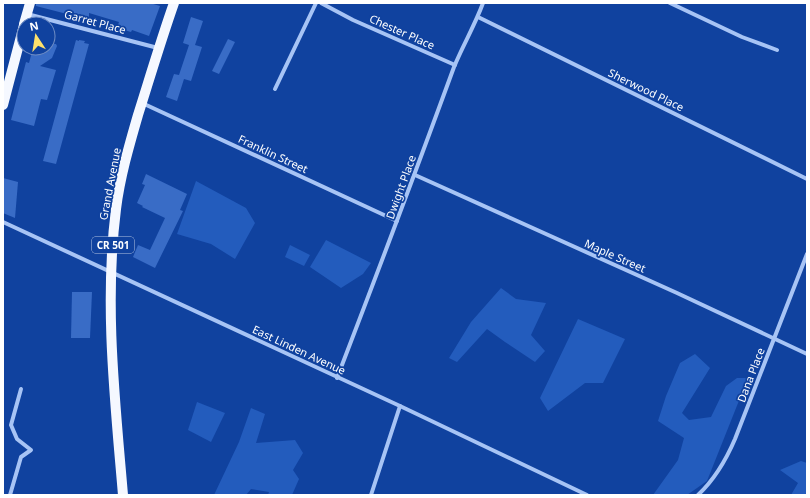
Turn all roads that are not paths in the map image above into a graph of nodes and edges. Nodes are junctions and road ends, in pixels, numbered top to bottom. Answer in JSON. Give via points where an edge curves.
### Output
{"nodes":[{"id":1,"x":30,"y":3,"type":"edge"},
{"id":2,"x":174,"y":3,"type":"edge"},
{"id":3,"x":316,"y":3,"type":"edge"},
{"id":4,"x":321,"y":3,"type":"edge"},
{"id":5,"x":482,"y":3,"type":"edge"},
{"id":6,"x":670,"y":3,"type":"edge"},
{"id":7,"x":27,"y":14,"type":"joint"},
{"id":8,"x":478,"y":16,"type":"junction"},
{"id":9,"x":159,"y":48,"type":"junction"},
{"id":10,"x":777,"y":50,"type":"dead end"},
{"id":11,"x":16,"y":55,"type":"edge"},
{"id":12,"x":455,"y":65,"type":"junction"},
{"id":13,"x":275,"y":89,"type":"dead end"},
{"id":14,"x":142,"y":103,"type":"junction"},
{"id":15,"x":3,"y":105,"type":"edge"},
{"id":16,"x":415,"y":175,"type":"junction"},
{"id":17,"x":807,"y":179,"type":"edge"},
{"id":18,"x":398,"y":221,"type":"junction"},
{"id":19,"x":3,"y":222,"type":"edge"},
{"id":20,"x":807,"y":254,"type":"edge"},
{"id":21,"x":112,"y":273,"type":"junction"},
{"id":22,"x":774,"y":339,"type":"junction"},
{"id":23,"x":807,"y":354,"type":"edge"},
{"id":24,"x":338,"y":378,"type":"junction"},
{"id":25,"x":21,"y":389,"type":"dead end"},
{"id":26,"x":400,"y":406,"type":"junction"},
{"id":27,"x":10,"y":495,"type":"edge"},
{"id":28,"x":123,"y":495,"type":"edge"},
{"id":29,"x":371,"y":495,"type":"edge"},
{"id":30,"x":587,"y":495,"type":"edge"},
{"id":31,"x":698,"y":495,"type":"edge"}],
"edges":[{"from":1,"to":7,"type":"main road"},
{"from":2,"to":9,"type":"main road","name":"Grand Avenue","number":"CR 501"},
{"from":3,"to":13,"type":"street"},
{"from":4,"to":12,"type":"street","name":"Chester Place"},
{"from":5,"to":8,"type":"street","name":"Dwight Place"},
{"from":6,"to":10,"type":"street","via":[[742,37]]},
{"from":7,"to":9,"type":"street","name":"Garret Place"},
{"from":8,"to":12,"type":"street","name":"Dwight Place"},
{"from":8,"to":17,"type":"street","name":"Sherwood Place"},
{"from":9,"to":14,"type":"main road","name":"Grand Avenue","number":"CR 501"},
{"from":11,"to":15,"type":"main road"},
{"from":12,"to":16,"type":"street","name":"Dwight Place"},
{"from":14,"to":18,"type":"street","name":"Franklin Street"},
{"from":14,"to":21,"type":"main road","name":"Grand Avenue","number":"CR 501","via":[[117,199]]},
{"from":16,"to":18,"type":"street","name":"Dwight Place"},
{"from":16,"to":22,"type":"street","name":"Maple Street"},
{"from":18,"to":24,"type":"street","name":"Dwight Place"},
{"from":19,"to":21,"type":"street","name":"East Linden Avenue"},
{"from":20,"to":22,"type":"street","name":"Dana Place"},
{"from":21,"to":24,"type":"street","name":"East Linden Avenue"},
{"from":21,"to":28,"type":"main road","name":"Grand Avenue","number":"CR 501","via":[[111,340]]},
{"from":22,"to":23,"type":"street","name":"Maple Street"},
{"from":22,"to":31,"type":"street","name":"Dana Place","via":[[730,450],[714,478]]},
{"from":24,"to":26,"type":"street","name":"East Linden Avenue"},
{"from":25,"to":27,"type":"street","via":[[11,425],[18,439],[31,450],[21,457]]},
{"from":26,"to":29,"type":"street"},
{"from":26,"to":30,"type":"street","name":"East Linden Avenue"}]}
